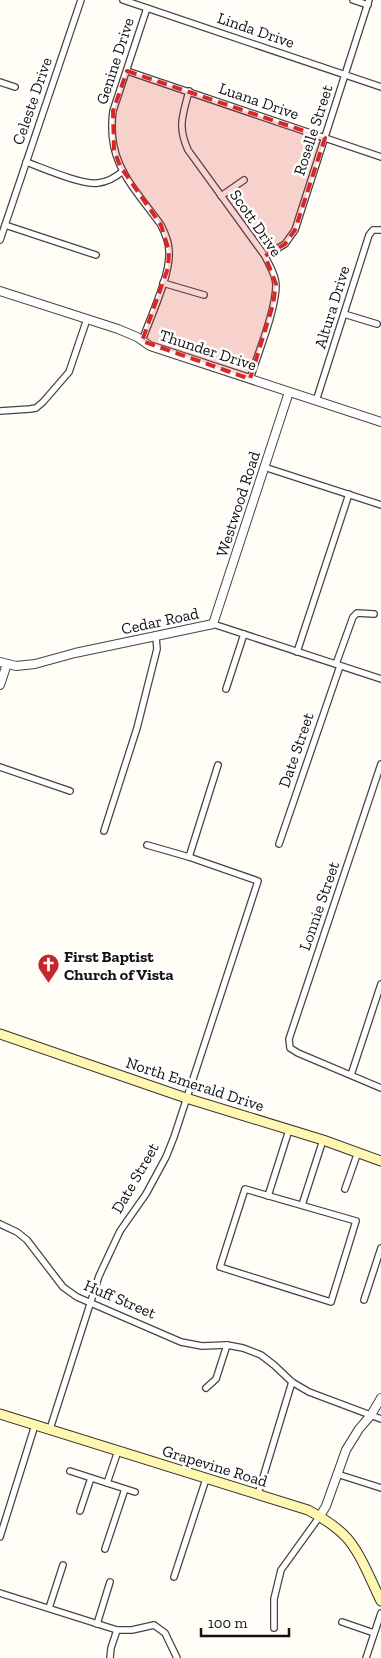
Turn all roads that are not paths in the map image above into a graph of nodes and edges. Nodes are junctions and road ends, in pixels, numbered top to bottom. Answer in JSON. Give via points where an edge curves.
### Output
{"nodes":[{"id":1,"x":81,"y":0,"type":"edge"},
{"id":2,"x":123,"y":0,"type":"edge"},
{"id":3,"x":353,"y":0,"type":"edge"},
{"id":4,"x":369,"y":2,"type":"edge"},
{"id":5,"x":147,"y":8,"type":"junction"},
{"id":6,"x":127,"y":71,"type":"junction"},
{"id":7,"x":345,"y":74,"type":"junction"},
{"id":8,"x":0,"y":82,"type":"edge"},
{"id":9,"x":15,"y":87,"type":"dead end"},
{"id":10,"x":381,"y":87,"type":"edge"},
{"id":11,"x":189,"y":91,"type":"junction"},
{"id":12,"x":325,"y":138,"type":"junction"},
{"id":13,"x":381,"y":157,"type":"edge"},
{"id":14,"x":26,"y":162,"type":"junction"},
{"id":15,"x":123,"y":172,"type":"junction"},
{"id":16,"x":244,"y":180,"type":"dead end"},
{"id":17,"x":221,"y":196,"type":"junction"},
{"id":18,"x":5,"y":226,"type":"junction"},
{"id":19,"x":381,"y":230,"type":"edge"},
{"id":20,"x":0,"y":240,"type":"edge"},
{"id":21,"x":96,"y":255,"type":"dead end"},
{"id":22,"x":265,"y":256,"type":"junction"},
{"id":23,"x":163,"y":283,"type":"junction"},
{"id":24,"x":0,"y":291,"type":"edge"},
{"id":25,"x":204,"y":295,"type":"dead end"},
{"id":26,"x":344,"y":314,"type":"junction"},
{"id":27,"x":87,"y":319,"type":"junction"},
{"id":28,"x":377,"y":324,"type":"dead end"},
{"id":29,"x":142,"y":341,"type":"junction"},
{"id":30,"x":250,"y":379,"type":"junction"},
{"id":31,"x":289,"y":392,"type":"junction"},
{"id":32,"x":316,"y":401,"type":"junction"},
{"id":33,"x":0,"y":412,"type":"edge"},
{"id":34,"x":381,"y":422,"type":"edge"},
{"id":35,"x":264,"y":467,"type":"junction"},
{"id":36,"x":349,"y":494,"type":"junction"},
{"id":37,"x":381,"y":505,"type":"edge"},
{"id":38,"x":374,"y":614,"type":"dead end"},
{"id":39,"x":213,"y":624,"type":"junction"},
{"id":40,"x":244,"y":634,"type":"junction"},
{"id":41,"x":156,"y":637,"type":"junction"},
{"id":42,"x":297,"y":652,"type":"junction"},
{"id":43,"x":4,"y":663,"type":"edge"},
{"id":44,"x":338,"y":665,"type":"junction"},
{"id":45,"x":381,"y":679,"type":"edge"},
{"id":46,"x":0,"y":685,"type":"edge"},
{"id":47,"x":226,"y":689,"type":"dead end"},
{"id":48,"x":381,"y":764,"type":"edge"},
{"id":49,"x":218,"y":765,"type":"dead end"},
{"id":50,"x":0,"y":767,"type":"edge"},
{"id":51,"x":70,"y":791,"type":"dead end"},
{"id":52,"x":104,"y":831,"type":"dead end"},
{"id":53,"x":279,"y":844,"type":"dead end"},
{"id":54,"x":147,"y":845,"type":"dead end"},
{"id":55,"x":189,"y":858,"type":"junction"},
{"id":56,"x":381,"y":984,"type":"edge"},
{"id":57,"x":0,"y":1034,"type":"edge"},
{"id":58,"x":351,"y":1075,"type":"junction"},
{"id":59,"x":381,"y":1088,"type":"edge"},
{"id":60,"x":186,"y":1098,"type":"junction"},
{"id":61,"x":289,"y":1130,"type":"junction"},
{"id":62,"x":323,"y":1140,"type":"junction"},
{"id":63,"x":358,"y":1152,"type":"junction"},
{"id":64,"x":381,"y":1161,"type":"edge"},
{"id":65,"x":345,"y":1188,"type":"dead end"},
{"id":66,"x":268,"y":1196,"type":"junction"},
{"id":67,"x":302,"y":1205,"type":"junction"},
{"id":68,"x":0,"y":1224,"type":"edge"},
{"id":69,"x":381,"y":1248,"type":"edge"},
{"id":70,"x":364,"y":1300,"type":"dead end"},
{"id":71,"x":91,"y":1302,"type":"junction"},
{"id":72,"x":227,"y":1345,"type":"junction"},
{"id":73,"x":292,"y":1382,"type":"junction"},
{"id":74,"x":206,"y":1388,"type":"dead end"},
{"id":75,"x":381,"y":1398,"type":"edge"},
{"id":76,"x":0,"y":1414,"type":"edge"},
{"id":77,"x":371,"y":1415,"type":"junction"},
{"id":78,"x":381,"y":1419,"type":"edge"},
{"id":79,"x":35,"y":1425,"type":"junction"},
{"id":80,"x":50,"y":1429,"type":"junction"},
{"id":81,"x":118,"y":1451,"type":"junction"},
{"id":82,"x":70,"y":1471,"type":"dead end"},
{"id":83,"x":337,"y":1474,"type":"junction"},
{"id":84,"x":91,"y":1478,"type":"junction"},
{"id":85,"x":206,"y":1479,"type":"junction"},
{"id":86,"x":107,"y":1483,"type":"junction"},
{"id":87,"x":381,"y":1488,"type":"edge"},
{"id":88,"x":125,"y":1489,"type":"junction"},
{"id":89,"x":135,"y":1492,"type":"dead end"},
{"id":90,"x":258,"y":1494,"type":"junction"},
{"id":91,"x":80,"y":1511,"type":"dead end"},
{"id":92,"x":320,"y":1516,"type":"junction"},
{"id":93,"x":0,"y":1537,"type":"edge"},
{"id":94,"x":105,"y":1550,"type":"dead end"},
{"id":95,"x":63,"y":1565,"type":"dead end"},
{"id":96,"x":174,"y":1577,"type":"dead end"},
{"id":97,"x":110,"y":1582,"type":"dead end"},
{"id":98,"x":0,"y":1593,"type":"edge"},
{"id":99,"x":381,"y":1601,"type":"edge"},
{"id":100,"x":49,"y":1608,"type":"junction"},
{"id":101,"x":381,"y":1613,"type":"edge"},
{"id":102,"x":342,"y":1622,"type":"dead end"},
{"id":103,"x":97,"y":1624,"type":"junction"},
{"id":104,"x":274,"y":1628,"type":"dead end"},
{"id":105,"x":117,"y":1630,"type":"junction"},
{"id":106,"x":374,"y":1633,"type":"junction"},
{"id":107,"x":110,"y":1658,"type":"edge"},
{"id":108,"x":177,"y":1658,"type":"edge"},
{"id":109,"x":366,"y":1658,"type":"edge"}],
"edges":[{"from":1,"to":14,"type":"street","name":"Celeste Drive"},
{"from":2,"to":5,"type":"street","name":"Linda Drive"},
{"from":3,"to":4,"type":"street"},
{"from":4,"to":7,"type":"street","name":"Roselle Street"},
{"from":5,"to":6,"type":"street","name":"Genine Drive"},
{"from":5,"to":7,"type":"street","name":"Linda Drive"},
{"from":6,"to":11,"type":"street","name":"Luana Drive"},
{"from":6,"to":15,"type":"street","name":"Genine Drive","via":[[111,126],[114,150]]},
{"from":7,"to":10,"type":"street","name":"Linda Drive"},
{"from":7,"to":12,"type":"street","name":"Roselle Street"},
{"from":8,"to":9,"type":"street"},
{"from":11,"to":12,"type":"street","name":"Luana Drive"},
{"from":11,"to":17,"type":"street","name":"Scott Drive","via":[[181,123],[182,136],[188,150]]},
{"from":12,"to":13,"type":"street","name":"Luana Drive"},
{"from":12,"to":22,"type":"street","name":"Roselle Street","via":[[295,230],[285,244]]},
{"from":14,"to":15,"type":"street","via":[[79,181],[97,183]]},
{"from":14,"to":18,"type":"street","name":"Celeste Drive"},
{"from":15,"to":23,"type":"street","name":"Genine Drive","via":[[166,234],[170,251]]},
{"from":16,"to":17,"type":"street"},
{"from":17,"to":22,"type":"street","name":"Scott Drive"},
{"from":18,"to":20,"type":"street","name":"Celeste Drive"},
{"from":18,"to":21,"type":"street"},
{"from":19,"to":26,"type":"street","name":"Altura Drive","via":[[373,230],[368,235]]},
{"from":22,"to":30,"type":"street","name":"Scott Drive","via":[[276,284],[273,305]]},
{"from":23,"to":25,"type":"street"},
{"from":23,"to":29,"type":"street","name":"Genine Drive"},
{"from":24,"to":27,"type":"street","name":"Thunder Drive"},
{"from":26,"to":28,"type":"street"},
{"from":26,"to":32,"type":"street","name":"Altura Drive"},
{"from":27,"to":29,"type":"street","name":"Thunder Drive"},
{"from":27,"to":33,"type":"street","via":[[69,372],[43,402],[36,408]]},
{"from":29,"to":30,"type":"street","name":"Thunder Drive"},
{"from":30,"to":31,"type":"street","name":"Thunder Drive"},
{"from":31,"to":32,"type":"street","name":"Thunder Drive"},
{"from":31,"to":35,"type":"street","name":"Westwood Road"},
{"from":32,"to":34,"type":"street","name":"Thunder Drive"},
{"from":35,"to":36,"type":"street"},
{"from":35,"to":39,"type":"street","name":"Westwood Road"},
{"from":36,"to":37,"type":"street"},
{"from":36,"to":42,"type":"street"},
{"from":38,"to":44,"type":"street","name":"Date Street","via":[[357,613],[353,616]]},
{"from":39,"to":40,"type":"street","name":"Cedar Road"},
{"from":39,"to":41,"type":"street","name":"Cedar Road"},
{"from":40,"to":42,"type":"street","name":"Cedar Road"},
{"from":40,"to":47,"type":"street"},
{"from":41,"to":43,"type":"street","name":"Cedar Road","via":[[75,652],[35,664],[16,666]]},
{"from":41,"to":52,"type":"street","via":[[158,649],[137,728]]},
{"from":42,"to":44,"type":"street","name":"Cedar Road"},
{"from":43,"to":46,"type":"street"},
{"from":44,"to":45,"type":"street","name":"Cedar Road"},
{"from":44,"to":53,"type":"street","name":"Date Street"},
{"from":48,"to":58,"type":"street","name":"Lonnie Street","via":[[289,1039],[290,1048],[298,1053]]},
{"from":49,"to":55,"type":"street"},
{"from":50,"to":51,"type":"street"},
{"from":54,"to":55,"type":"street"},
{"from":55,"to":60,"type":"street","name":"Date Street","via":[[258,881]]},
{"from":56,"to":58,"type":"street"},
{"from":57,"to":60,"type":"main road","name":"North Emerald Drive"},
{"from":58,"to":59,"type":"street"},
{"from":60,"to":61,"type":"main road","name":"North Emerald Drive"},
{"from":60,"to":71,"type":"street","name":"Date Street","via":[[166,1156],[146,1194],[120,1231]]},
{"from":61,"to":62,"type":"main road","name":"North Emerald Drive"},
{"from":61,"to":66,"type":"street"},
{"from":62,"to":63,"type":"main road","name":"North Emerald Drive"},
{"from":62,"to":67,"type":"street"},
{"from":63,"to":64,"type":"main road","name":"North Emerald Drive"},
{"from":63,"to":65,"type":"street"},
{"from":66,"to":67,"type":"street"},
{"from":66,"to":67,"type":"street","via":[[245,1189],[220,1267],[330,1302],[356,1221]]},
{"from":68,"to":71,"type":"street","name":"Huff Street","via":[[27,1240],[63,1287]]},
{"from":69,"to":70,"type":"street"},
{"from":71,"to":72,"type":"street","name":"Huff Street","via":[[181,1342],[202,1346]]},
{"from":71,"to":80,"type":"street","name":"Date Street"},
{"from":72,"to":73,"type":"street","name":"Huff Street","via":[[261,1355]]},
{"from":72,"to":74,"type":"street","via":[[216,1379]]},
{"from":73,"to":77,"type":"street","name":"Huff Street","via":[[309,1392]]},
{"from":73,"to":90,"type":"street"},
{"from":75,"to":77,"type":"street"},
{"from":76,"to":79,"type":"main road","name":"Grapevine Road"},
{"from":77,"to":78,"type":"street","name":"Huff Street"},
{"from":77,"to":83,"type":"street","via":[[350,1441]]},
{"from":79,"to":80,"type":"main road","name":"Grapevine Road"},
{"from":79,"to":93,"type":"street"},
{"from":80,"to":81,"type":"main road","name":"Grapevine Road"},
{"from":81,"to":85,"type":"main road","name":"Grapevine Road"},
{"from":81,"to":86,"type":"street"},
{"from":82,"to":84,"type":"street"},
{"from":83,"to":87,"type":"street"},
{"from":83,"to":92,"type":"street"},
{"from":84,"to":86,"type":"street"},
{"from":84,"to":91,"type":"street"},
{"from":85,"to":90,"type":"main road","name":"Grapevine Road"},
{"from":85,"to":96,"type":"street"},
{"from":86,"to":88,"type":"street"},
{"from":88,"to":89,"type":"street"},
{"from":88,"to":94,"type":"street"},
{"from":90,"to":92,"type":"main road","name":"Grapevine Road"},
{"from":92,"to":99,"type":"main road","name":"Grapevine Road","via":[[345,1535],[353,1546]]},
{"from":92,"to":104,"type":"street","via":[[281,1570],[274,1599]]},
{"from":95,"to":100,"type":"street"},
{"from":97,"to":103,"type":"street"},
{"from":98,"to":100,"type":"street"},
{"from":100,"to":103,"type":"street"},
{"from":101,"to":106,"type":"street"},
{"from":102,"to":106,"type":"street"},
{"from":103,"to":105,"type":"street"},
{"from":105,"to":107,"type":"street"},
{"from":105,"to":108,"type":"street","via":[[154,1625],[170,1642]]},
{"from":106,"to":109,"type":"street"}]}
